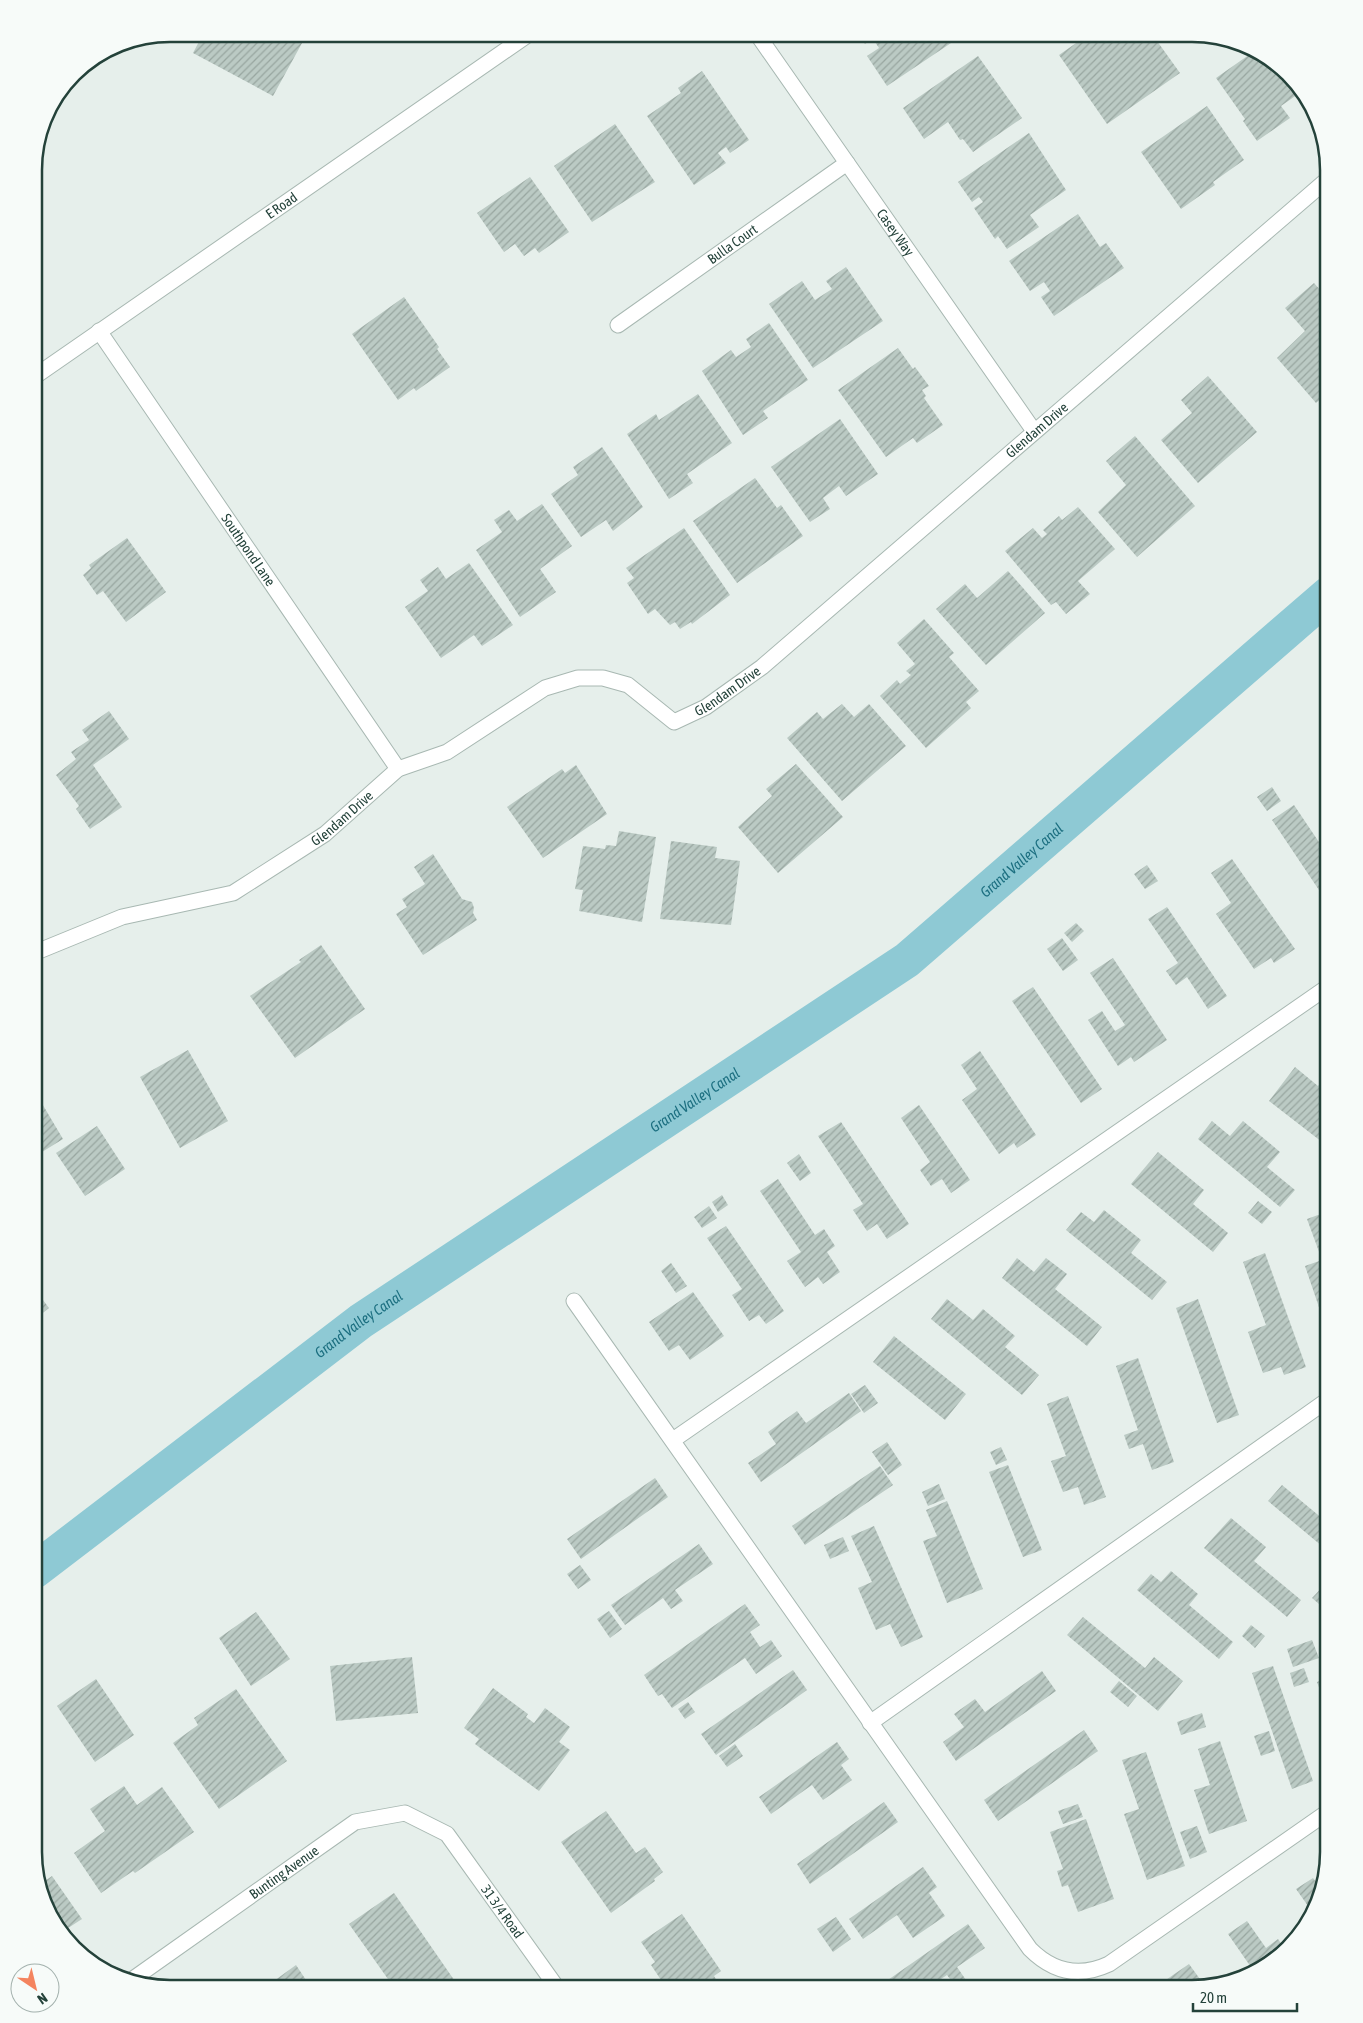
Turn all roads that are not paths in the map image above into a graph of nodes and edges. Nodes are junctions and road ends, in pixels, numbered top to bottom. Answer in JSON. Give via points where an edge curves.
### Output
{"nodes":[{"id":1,"x":516,"y":43,"type":"edge"},
{"id":2,"x":763,"y":43,"type":"edge"},
{"id":3,"x":846,"y":163,"type":"junction"},
{"id":4,"x":1320,"y":186,"type":"edge"},
{"id":5,"x":618,"y":325,"type":"dead end"},
{"id":6,"x":99,"y":331,"type":"junction"},
{"id":7,"x":43,"y":371,"type":"edge"},
{"id":8,"x":1034,"y":431,"type":"junction"},
{"id":9,"x":398,"y":769,"type":"junction"},
{"id":10,"x":43,"y":950,"type":"edge"},
{"id":11,"x":1320,"y":992,"type":"edge"},
{"id":12,"x":574,"y":1301,"type":"dead end"},
{"id":13,"x":1320,"y":1405,"type":"edge"},
{"id":14,"x":673,"y":1440,"type":"junction"},
{"id":15,"x":870,"y":1722,"type":"junction"},
{"id":16,"x":1320,"y":1816,"type":"edge"},
{"id":17,"x":447,"y":1834,"type":"joint"},
{"id":18,"x":137,"y":1976,"type":"edge"},
{"id":19,"x":552,"y":1980,"type":"edge"}],
"edges":[{"from":1,"to":6,"type":"street","name":"E Road"},
{"from":2,"to":3,"type":"street","name":"Casey Way"},
{"from":3,"to":5,"type":"street","name":"Bulla Court"},
{"from":3,"to":8,"type":"street","name":"Casey Way"},
{"from":4,"to":8,"type":"street","name":"Glendam Drive"},
{"from":6,"to":7,"type":"street","name":"E Road"},
{"from":6,"to":9,"type":"street","name":"Southpond Lane"},
{"from":8,"to":9,"type":"street","name":"Glendam Drive","via":[[762,667],[706,707],[674,722],[628,686],[603,678],[578,678],[545,688],[447,752]]},
{"from":9,"to":10,"type":"street","name":"Glendam Drive","via":[[325,834],[233,893],[122,917]]},
{"from":11,"to":14,"type":"street"},
{"from":12,"to":14,"type":"street"},
{"from":13,"to":15,"type":"street"},
{"from":14,"to":15,"type":"street"},
{"from":15,"to":16,"type":"street","via":[[1030,1949],[1050,1966],[1073,1973],[1097,1970],[1122,1956]]},
{"from":17,"to":18,"type":"street","name":"Bunting Avenue","via":[[405,1813],[355,1822]]},
{"from":17,"to":19,"type":"street","name":"31 3/4 Road"}]}
